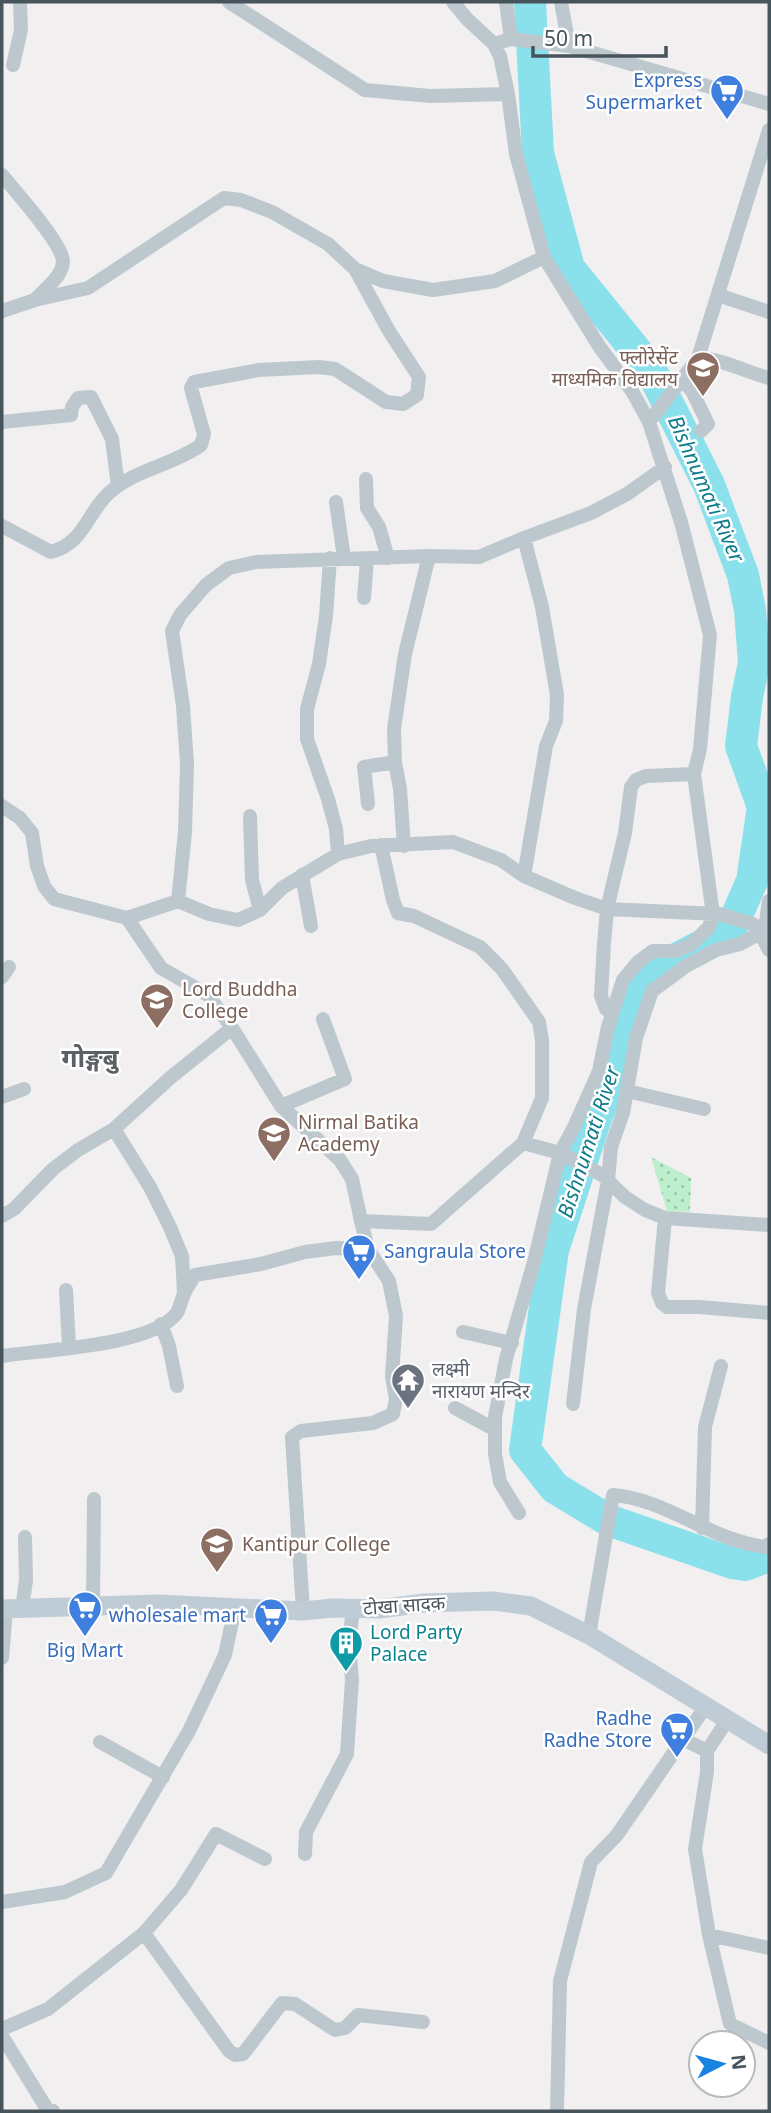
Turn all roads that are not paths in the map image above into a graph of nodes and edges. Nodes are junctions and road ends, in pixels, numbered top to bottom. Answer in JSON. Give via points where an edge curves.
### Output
{"nodes":[{"id":1,"x":20,"y":2,"type":"edge"},
{"id":2,"x":229,"y":2,"type":"edge"},
{"id":3,"x":453,"y":2,"type":"edge"},
{"id":4,"x":506,"y":2,"type":"edge"},
{"id":5,"x":561,"y":2,"type":"edge"},
{"id":6,"x":511,"y":39,"type":"junction"},
{"id":7,"x":494,"y":44,"type":"junction"},
{"id":8,"x":569,"y":46,"type":"junction"},
{"id":9,"x":13,"y":65,"type":"dead end"},
{"id":10,"x":508,"y":94,"type":"junction"},
{"id":11,"x":769,"y":104,"type":"edge"},
{"id":12,"x":769,"y":130,"type":"edge"},
{"id":13,"x":2,"y":176,"type":"edge"},
{"id":14,"x":544,"y":257,"type":"junction"},
{"id":15,"x":355,"y":269,"type":"junction"},
{"id":16,"x":718,"y":295,"type":"junction"},
{"id":17,"x":35,"y":300,"type":"junction"},
{"id":18,"x":2,"y":311,"type":"edge"},
{"id":19,"x":769,"y":312,"type":"edge"},
{"id":20,"x":698,"y":358,"type":"junction"},
{"id":21,"x":769,"y":378,"type":"edge"},
{"id":22,"x":681,"y":382,"type":"junction"},
{"id":23,"x":2,"y":422,"type":"edge"},
{"id":24,"x":649,"y":422,"type":"junction"},
{"id":25,"x":701,"y":431,"type":"dead end"},
{"id":26,"x":664,"y":467,"type":"junction"},
{"id":27,"x":366,"y":479,"type":"dead end"},
{"id":28,"x":118,"y":486,"type":"junction"},
{"id":29,"x":336,"y":502,"type":"dead end"},
{"id":30,"x":2,"y":526,"type":"edge"},
{"id":31,"x":524,"y":538,"type":"junction"},
{"id":32,"x":429,"y":556,"type":"junction"},
{"id":33,"x":337,"y":558,"type":"junction"},
{"id":34,"x":388,"y":558,"type":"junction"},
{"id":35,"x":367,"y":559,"type":"junction"},
{"id":36,"x":364,"y":598,"type":"dead end"},
{"id":37,"x":395,"y":762,"type":"junction"},
{"id":38,"x":694,"y":774,"type":"junction"},
{"id":39,"x":368,"y":804,"type":"dead end"},
{"id":40,"x":2,"y":807,"type":"edge"},
{"id":41,"x":250,"y":816,"type":"dead end"},
{"id":42,"x":381,"y":845,"type":"junction"},
{"id":43,"x":404,"y":846,"type":"junction"},
{"id":44,"x":338,"y":854,"type":"junction"},
{"id":45,"x":302,"y":875,"type":"junction"},
{"id":46,"x":524,"y":876,"type":"junction"},
{"id":47,"x":178,"y":901,"type":"junction"},
{"id":48,"x":769,"y":901,"type":"edge"},
{"id":49,"x":607,"y":909,"type":"junction"},
{"id":50,"x":260,"y":911,"type":"junction"},
{"id":51,"x":716,"y":914,"type":"junction"},
{"id":52,"x":127,"y":918,"type":"junction"},
{"id":53,"x":311,"y":926,"type":"dead end"},
{"id":54,"x":761,"y":930,"type":"edge"},
{"id":55,"x":769,"y":950,"type":"edge"},
{"id":56,"x":613,"y":1013,"type":"junction"},
{"id":57,"x":323,"y":1019,"type":"dead end"},
{"id":58,"x":232,"y":1028,"type":"junction"},
{"id":59,"x":24,"y":1089,"type":"dead end"},
{"id":60,"x":627,"y":1091,"type":"junction"},
{"id":61,"x":2,"y":1097,"type":"edge"},
{"id":62,"x":281,"y":1106,"type":"junction"},
{"id":63,"x":704,"y":1109,"type":"dead end"},
{"id":64,"x":114,"y":1129,"type":"junction"},
{"id":65,"x":523,"y":1143,"type":"junction"},
{"id":66,"x":564,"y":1155,"type":"junction"},
{"id":67,"x":605,"y":1177,"type":"junction"},
{"id":68,"x":2,"y":1216,"type":"edge"},
{"id":69,"x":664,"y":1218,"type":"junction"},
{"id":70,"x":361,"y":1221,"type":"junction"},
{"id":71,"x":769,"y":1225,"type":"edge"},
{"id":72,"x":368,"y":1249,"type":"junction"},
{"id":73,"x":66,"y":1290,"type":"dead end"},
{"id":74,"x":184,"y":1292,"type":"junction"},
{"id":75,"x":769,"y":1313,"type":"edge"},
{"id":76,"x":161,"y":1324,"type":"junction"},
{"id":77,"x":463,"y":1332,"type":"dead end"},
{"id":78,"x":512,"y":1343,"type":"junction"},
{"id":79,"x":69,"y":1347,"type":"junction"},
{"id":80,"x":2,"y":1356,"type":"edge"},
{"id":81,"x":721,"y":1366,"type":"dead end"},
{"id":82,"x":177,"y":1386,"type":"dead end"},
{"id":83,"x":573,"y":1404,"type":"dead end"},
{"id":84,"x":455,"y":1408,"type":"dead end"},
{"id":85,"x":494,"y":1429,"type":"junction"},
{"id":86,"x":94,"y":1499,"type":"dead end"},
{"id":87,"x":519,"y":1513,"type":"dead end"},
{"id":88,"x":702,"y":1528,"type":"junction"},
{"id":89,"x":25,"y":1537,"type":"dead end"},
{"id":90,"x":769,"y":1544,"type":"edge"},
{"id":91,"x":93,"y":1607,"type":"junction"},
{"id":92,"x":235,"y":1608,"type":"junction"},
{"id":93,"x":10,"y":1609,"type":"edge"},
{"id":94,"x":353,"y":1609,"type":"junction"},
{"id":95,"x":303,"y":1611,"type":"junction"},
{"id":96,"x":589,"y":1635,"type":"junction"},
{"id":97,"x":2,"y":1658,"type":"edge"},
{"id":98,"x":706,"y":1706,"type":"junction"},
{"id":99,"x":727,"y":1719,"type":"junction"},
{"id":100,"x":683,"y":1739,"type":"junction"},
{"id":101,"x":100,"y":1742,"type":"dead end"},
{"id":102,"x":769,"y":1745,"type":"edge"},
{"id":103,"x":707,"y":1751,"type":"junction"},
{"id":104,"x":163,"y":1777,"type":"junction"},
{"id":105,"x":305,"y":1854,"type":"dead end"},
{"id":106,"x":265,"y":1859,"type":"dead end"},
{"id":107,"x":2,"y":1902,"type":"edge"},
{"id":108,"x":144,"y":1933,"type":"junction"},
{"id":109,"x":709,"y":1935,"type":"junction"},
{"id":110,"x":769,"y":1948,"type":"edge"},
{"id":111,"x":424,"y":2021,"type":"dead end"},
{"id":112,"x":2,"y":2029,"type":"edge"},
{"id":113,"x":2,"y":2036,"type":"edge"},
{"id":114,"x":769,"y":2043,"type":"edge"},
{"id":115,"x":53,"y":2111,"type":"edge"},
{"id":116,"x":557,"y":2111,"type":"edge"}],
"edges":[{"from":1,"to":9,"type":"street","via":[[21,30]]},
{"from":2,"to":10,"type":"street","via":[[365,90],[430,96]]},
{"from":3,"to":7,"type":"street"},
{"from":4,"to":6,"type":"street"},
{"from":5,"to":8,"type":"street"},
{"from":6,"to":7,"type":"street"},
{"from":6,"to":8,"type":"street"},
{"from":7,"to":10,"type":"street"},
{"from":8,"to":11,"type":"street"},
{"from":10,"to":14,"type":"street","via":[[516,154]]},
{"from":12,"to":16,"type":"street"},
{"from":13,"to":17,"type":"street","via":[[61,252],[57,277]]},
{"from":14,"to":15,"type":"street","via":[[495,281],[433,290],[383,281]]},
{"from":14,"to":24,"type":"street"},
{"from":15,"to":17,"type":"street","via":[[328,244],[272,212],[224,198],[88,288]]},
{"from":15,"to":28,"type":"street","via":[[419,377],[417,395],[403,404],[386,402],[335,369],[319,367],[259,370],[194,382],[191,388],[204,434],[201,445]]},
{"from":16,"to":19,"type":"street"},
{"from":16,"to":20,"type":"street"},
{"from":17,"to":18,"type":"street"},
{"from":20,"to":21,"type":"street"},
{"from":20,"to":22,"type":"street"},
{"from":22,"to":24,"type":"street"},
{"from":22,"to":25,"type":"street","via":[[692,391],[708,424]]},
{"from":23,"to":28,"type":"street","via":[[71,415],[78,398],[91,397],[112,439]]},
{"from":24,"to":26,"type":"street"},
{"from":26,"to":31,"type":"street","via":[[591,513]]},
{"from":26,"to":38,"type":"street","via":[[710,635]]},
{"from":27,"to":34,"type":"street","via":[[367,508],[379,527]]},
{"from":28,"to":30,"type":"street","via":[[65,548],[51,552]]},
{"from":29,"to":33,"type":"street"},
{"from":31,"to":32,"type":"street","via":[[479,557]]},
{"from":31,"to":46,"type":"street","via":[[557,695],[556,721],[546,746]]},
{"from":32,"to":34,"type":"street"},
{"from":32,"to":37,"type":"street","via":[[405,654],[394,729]]},
{"from":33,"to":35,"type":"street"},
{"from":33,"to":44,"type":"street","via":[[307,709],[307,739],[328,799]]},
{"from":33,"to":47,"type":"street","via":[[229,568],[206,585],[172,631],[187,764]]},
{"from":34,"to":35,"type":"street"},
{"from":35,"to":36,"type":"street"},
{"from":37,"to":39,"type":"street","via":[[364,767]]},
{"from":37,"to":43,"type":"street"},
{"from":38,"to":49,"type":"street","via":[[646,776],[631,787]]},
{"from":38,"to":51,"type":"street"},
{"from":40,"to":52,"type":"street","via":[[32,833],[37,866],[54,899]]},
{"from":41,"to":50,"type":"street","via":[[251,880]]},
{"from":42,"to":43,"type":"street"},
{"from":42,"to":44,"type":"street"},
{"from":42,"to":65,"type":"street","via":[[398,913],[480,947],[502,969],[539,1022],[541,1098]]},
{"from":43,"to":46,"type":"street","via":[[453,842],[500,860]]},
{"from":44,"to":45,"type":"street"},
{"from":45,"to":50,"type":"street"},
{"from":45,"to":53,"type":"street"},
{"from":46,"to":49,"type":"street"},
{"from":47,"to":50,"type":"street","via":[[238,920]]},
{"from":47,"to":52,"type":"street"},
{"from":48,"to":54,"type":"street"},
{"from":49,"to":51,"type":"street"},
{"from":49,"to":56,"type":"street","via":[[601,996]]},
{"from":51,"to":54,"type":"street"},
{"from":51,"to":56,"type":"street","via":[[692,944],[676,951],[653,951],[638,962],[623,980]]},
{"from":52,"to":58,"type":"street","via":[[161,968],[208,995]]},
{"from":54,"to":55,"type":"street"},
{"from":54,"to":60,"type":"street","via":[[740,944],[686,966],[652,991],[636,1038]]},
{"from":56,"to":66,"type":"street","via":[[599,1071]]},
{"from":57,"to":62,"type":"street","via":[[345,1079]]},
{"from":58,"to":62,"type":"street"},
{"from":58,"to":64,"type":"street"},
{"from":59,"to":61,"type":"street"},
{"from":60,"to":63,"type":"street"},
{"from":60,"to":67,"type":"street"},
{"from":62,"to":70,"type":"street","via":[[340,1160],[352,1178]]},
{"from":64,"to":68,"type":"street","via":[[53,1169]]},
{"from":64,"to":74,"type":"street","via":[[169,1225],[182,1256]]},
{"from":65,"to":66,"type":"street"},
{"from":65,"to":70,"type":"street","via":[[431,1224]]},
{"from":66,"to":67,"type":"street"},
{"from":66,"to":78,"type":"street"},
{"from":67,"to":69,"type":"street","via":[[625,1197]]},
{"from":67,"to":83,"type":"street"},
{"from":69,"to":71,"type":"street"},
{"from":69,"to":75,"type":"street","via":[[658,1293],[662,1303],[667,1307]]},
{"from":70,"to":72,"type":"street"},
{"from":72,"to":74,"type":"street","via":[[305,1252],[195,1275]]},
{"from":72,"to":95,"type":"street","via":[[389,1281],[396,1317],[392,1376],[396,1399],[393,1414],[373,1423],[301,1431],[292,1437]]},
{"from":73,"to":79,"type":"street"},
{"from":74,"to":76,"type":"street","via":[[176,1314]]},
{"from":76,"to":79,"type":"street","via":[[110,1344]]},
{"from":76,"to":82,"type":"street"},
{"from":77,"to":78,"type":"street"},
{"from":78,"to":85,"type":"street"},
{"from":79,"to":80,"type":"street"},
{"from":81,"to":88,"type":"street","via":[[705,1427]]},
{"from":84,"to":85,"type":"street"},
{"from":85,"to":87,"type":"street","via":[[500,1482]]},
{"from":86,"to":91,"type":"street"},
{"from":88,"to":90,"type":"street","via":[[747,1545]]},
{"from":88,"to":96,"type":"street","via":[[629,1496],[612,1495]]},
{"from":89,"to":93,"type":"street","via":[[26,1580]]},
{"from":91,"to":92,"type":"main road","name":"टोखा सादक"},
{"from":91,"to":93,"type":"main road","name":"टोखा सादक"},
{"from":92,"to":95,"type":"main road","name":"टोखा सादक"},
{"from":92,"to":104,"type":"street","via":[[225,1655]]},
{"from":93,"to":97,"type":"street"},
{"from":94,"to":95,"type":"main road","name":"टोखा सादक"},
{"from":94,"to":96,"type":"main road","name":"टोखा सादक","via":[[493,1601],[531,1606]]},
{"from":94,"to":105,"type":"street","via":[[347,1754],[306,1832]]},
{"from":96,"to":98,"type":"main road","name":"टोखा सादक"},
{"from":98,"to":99,"type":"main road","name":"टोखा सादक"},
{"from":98,"to":100,"type":"street"},
{"from":99,"to":102,"type":"main road","name":"टोखा सादक"},
{"from":99,"to":103,"type":"street"},
{"from":100,"to":103,"type":"street"},
{"from":100,"to":116,"type":"street","via":[[617,1835],[591,1862],[562,1970]]},
{"from":101,"to":104,"type":"street"},
{"from":103,"to":109,"type":"street","via":[[695,1849]]},
{"from":104,"to":107,"type":"street","via":[[106,1873],[65,1892]]},
{"from":106,"to":108,"type":"street","via":[[216,1834],[181,1890]]},
{"from":108,"to":111,"type":"street","via":[[235,2055],[243,2054],[282,2003],[295,2004],[335,2030],[345,2028],[358,2015]]},
{"from":108,"to":112,"type":"street","via":[[48,2010]]},
{"from":109,"to":110,"type":"street"},
{"from":109,"to":114,"type":"street","via":[[730,2024]]},
{"from":113,"to":115,"type":"street","via":[[47,2109]]}]}
